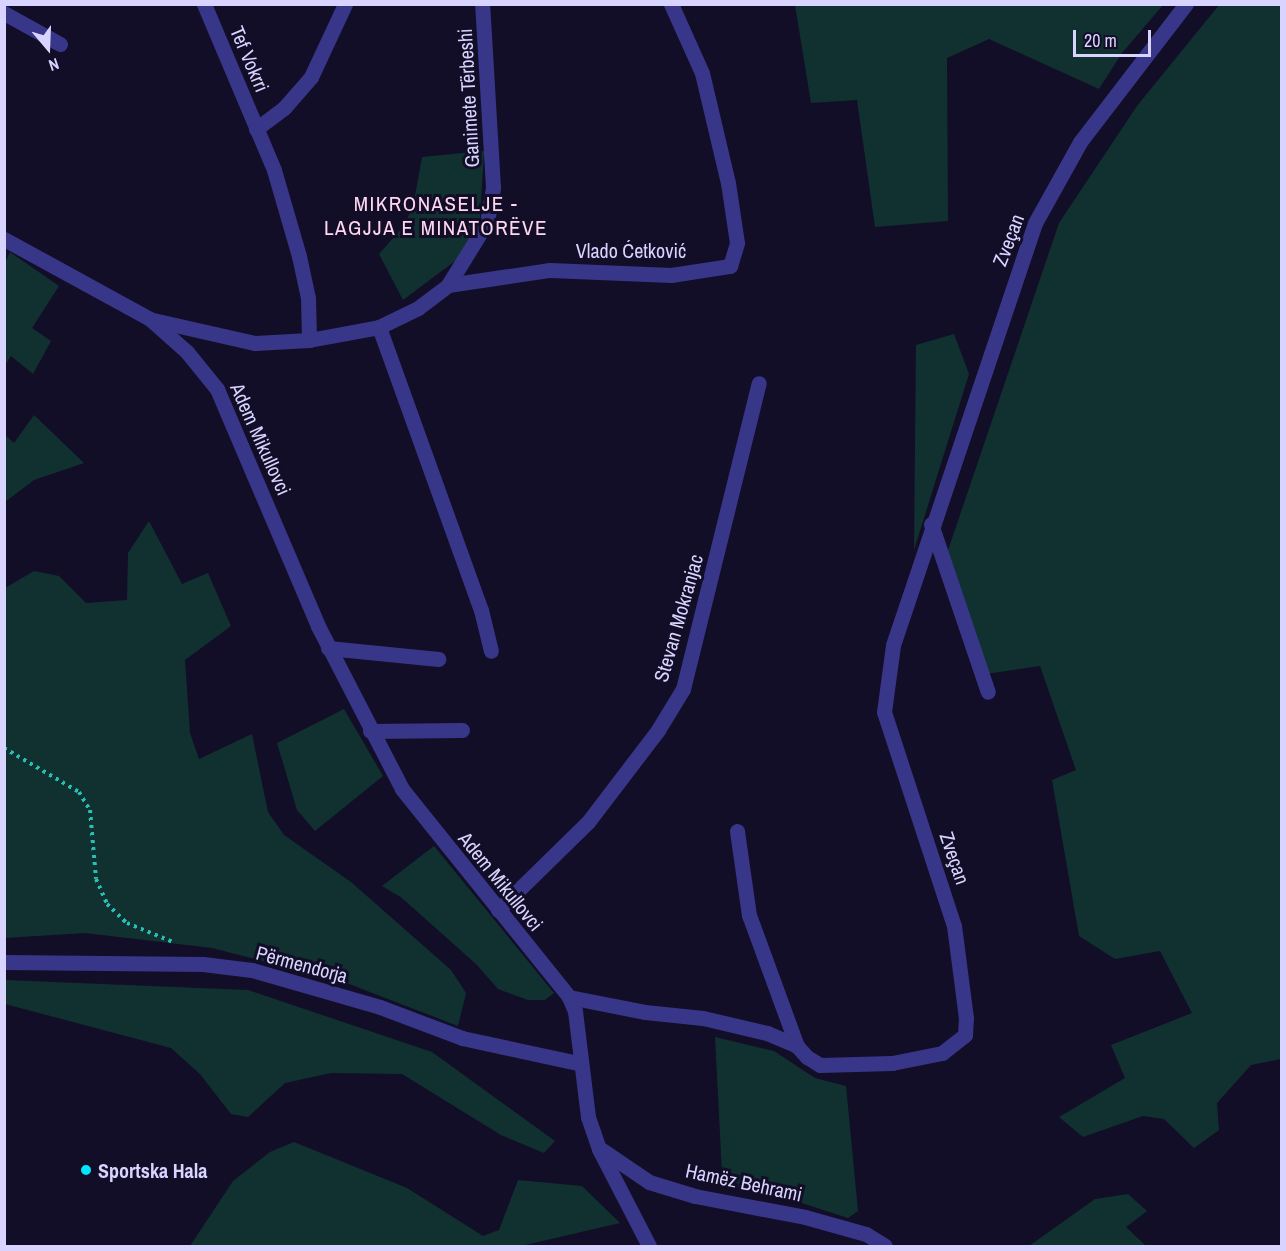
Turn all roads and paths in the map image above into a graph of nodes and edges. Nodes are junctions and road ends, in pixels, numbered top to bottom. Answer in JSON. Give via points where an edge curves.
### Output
{"nodes":[{"id":1,"x":204,"y":4,"type":"edge"},
{"id":2,"x":345,"y":4,"type":"edge"},
{"id":3,"x":482,"y":4,"type":"edge"},
{"id":4,"x":670,"y":4,"type":"edge"},
{"id":5,"x":1186,"y":4,"type":"edge"},
{"id":6,"x":4,"y":13,"type":"edge"},
{"id":7,"x":60,"y":44,"type":"dead end"},
{"id":8,"x":256,"y":129,"type":"junction"},
{"id":9,"x":4,"y":239,"type":"edge"},
{"id":10,"x":447,"y":285,"type":"junction"},
{"id":11,"x":150,"y":319,"type":"junction"},
{"id":12,"x":379,"y":327,"type":"junction"},
{"id":13,"x":309,"y":340,"type":"junction"},
{"id":14,"x":759,"y":383,"type":"dead end"},
{"id":15,"x":931,"y":524,"type":"junction"},
{"id":16,"x":328,"y":648,"type":"junction"},
{"id":17,"x":491,"y":651,"type":"dead end"},
{"id":18,"x":438,"y":659,"type":"dead end"},
{"id":19,"x":988,"y":692,"type":"dead end"},
{"id":20,"x":462,"y":730,"type":"dead end"},
{"id":21,"x":370,"y":731,"type":"junction"},
{"id":22,"x":4,"y":748,"type":"edge"},
{"id":23,"x":737,"y":831,"type":"dead end"},
{"id":24,"x":498,"y":910,"type":"junction"},
{"id":25,"x":4,"y":962,"type":"edge"},
{"id":26,"x":203,"y":964,"type":"junction"},
{"id":27,"x":569,"y":997,"type":"junction"},
{"id":28,"x":797,"y":1046,"type":"junction"},
{"id":29,"x":578,"y":1063,"type":"junction"},
{"id":30,"x":599,"y":1149,"type":"junction"},
{"id":31,"x":649,"y":1246,"type":"edge"},
{"id":32,"x":885,"y":1246,"type":"edge"}],
"edges":[{"from":1,"to":8,"type":"street","name":"Tef Vokrri"},
{"from":2,"to":8,"type":"street","name":"Tef Vokrri","via":[[311,77],[284,108]]},
{"from":3,"to":10,"type":"street","name":"Ganimete Tërbeshi","via":[[494,187],[487,222]]},
{"from":4,"to":10,"type":"street","name":"Vlado Ćetković","via":[[702,73],[728,183],[737,243],[730,266],[671,275],[550,270]]},
{"from":5,"to":15,"type":"street","name":"Zveçan","via":[[1080,142],[1035,223]]},
{"from":6,"to":7,"type":"street"},
{"from":8,"to":13,"type":"street","name":"Tef Vokrri","via":[[274,170],[299,256],[308,298]]},
{"from":9,"to":11,"type":"street","name":"Adem Mikullovci"},
{"from":10,"to":12,"type":"street","via":[[418,308]]},
{"from":11,"to":13,"type":"street","via":[[255,343]]},
{"from":11,"to":16,"type":"street","name":"Adem Mikullovci","via":[[188,352],[217,389]]},
{"from":12,"to":13,"type":"street"},
{"from":12,"to":17,"type":"street","via":[[481,610]]},
{"from":14,"to":24,"type":"street","name":"Stevan Mokranjac","via":[[683,689],[658,730],[588,822]]},
{"from":15,"to":19,"type":"street"},
{"from":15,"to":28,"type":"street","name":"Zveçan","via":[[893,645],[884,712],[954,926],[965,1035],[942,1053],[892,1064],[819,1065]]},
{"from":16,"to":18,"type":"street"},
{"from":16,"to":21,"type":"street","name":"Adem Mikullovci"},
{"from":20,"to":21,"type":"street"},
{"from":21,"to":24,"type":"street","name":"Adem Mikullovci","via":[[402,789]]},
{"from":22,"to":26,"type":"path","via":[[79,792],[90,810],[96,879],[107,904],[127,923],[163,935]]},
{"from":23,"to":28,"type":"street","via":[[749,915]]},
{"from":24,"to":27,"type":"street","name":"Adem Mikullovci"},
{"from":25,"to":26,"type":"street","name":"Përmendorja"},
{"from":26,"to":29,"type":"street","name":"Përmendorja","via":[[252,970],[380,1007],[476,1042]]},
{"from":27,"to":28,"type":"street","name":"Zveçan","via":[[645,1012],[703,1018],[766,1033]]},
{"from":27,"to":29,"type":"street","name":"Adem Mikullovci","via":[[575,1011]]},
{"from":29,"to":30,"type":"street","name":"Adem Mikullovci","via":[[588,1117]]},
{"from":30,"to":31,"type":"street","name":"Adem Mikullovci"},
{"from":30,"to":32,"type":"street","name":"Hamëz Behrami","via":[[649,1182],[695,1196],[805,1217],[866,1234]]}]}
